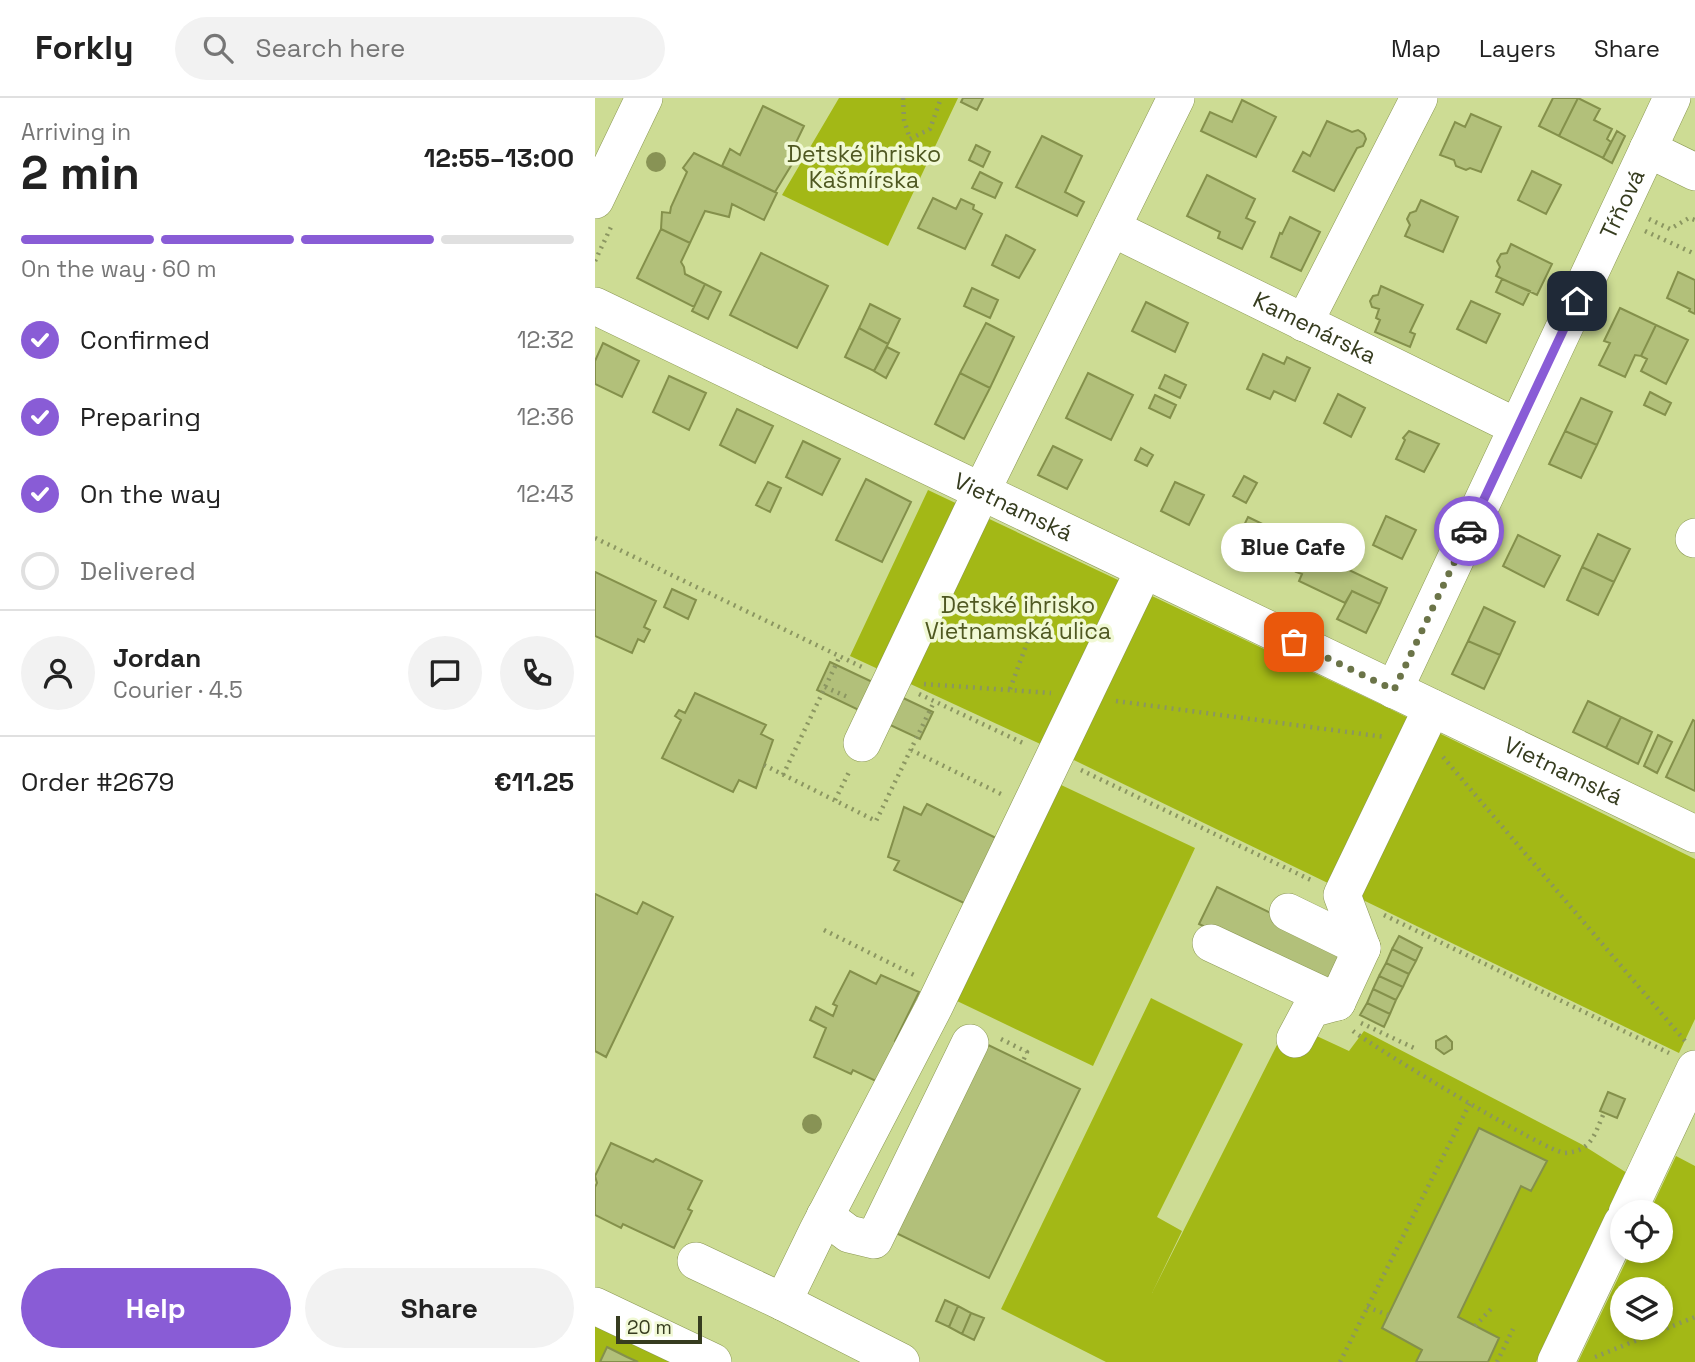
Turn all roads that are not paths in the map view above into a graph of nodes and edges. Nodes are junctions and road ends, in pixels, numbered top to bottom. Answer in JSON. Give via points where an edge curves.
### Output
{"nodes":[{"id":1,"x":644,"y":98,"type":"edge"},
{"id":2,"x":1176,"y":98,"type":"edge"},
{"id":3,"x":1419,"y":98,"type":"edge"},
{"id":4,"x":1672,"y":98,"type":"edge"},
{"id":5,"x":1648,"y":149,"type":"junction"},
{"id":6,"x":1695,"y":172,"type":"edge"},
{"id":7,"x":595,"y":200,"type":"edge"},
{"id":8,"x":1112,"y":228,"type":"junction"},
{"id":9,"x":595,"y":306,"type":"edge"},
{"id":10,"x":1304,"y":323,"type":"junction"},
{"id":11,"x":1517,"y":427,"type":"junction"},
{"id":12,"x":982,"y":492,"type":"junction"},
{"id":13,"x":1144,"y":570,"type":"junction"},
{"id":14,"x":1394,"y":690,"type":"junction"},
{"id":15,"x":1432,"y":708,"type":"junction"},
{"id":16,"x":862,"y":743,"type":"dead end"},
{"id":17,"x":1695,"y":834,"type":"edge"},
{"id":18,"x":1288,"y":912,"type":"dead end"},
{"id":19,"x":1211,"y":943,"type":"dead end"},
{"id":20,"x":1362,"y":948,"type":"junction"},
{"id":21,"x":1338,"y":1002,"type":"junction"},
{"id":22,"x":1295,"y":1039,"type":"dead end"},
{"id":23,"x":969,"y":1043,"type":"dead end"},
{"id":24,"x":1685,"y":1056,"type":"edge"},
{"id":25,"x":1632,"y":1200,"type":"edge"},
{"id":26,"x":825,"y":1216,"type":"junction"},
{"id":27,"x":1610,"y":1248,"type":"edge"},
{"id":28,"x":696,"y":1261,"type":"dead end"},
{"id":29,"x":783,"y":1302,"type":"junction"},
{"id":30,"x":595,"y":1306,"type":"edge"},
{"id":31,"x":711,"y":1362,"type":"edge"},
{"id":32,"x":901,"y":1362,"type":"edge"},
{"id":33,"x":1556,"y":1362,"type":"edge"}],
"edges":[{"from":1,"to":7,"type":"street"},
{"from":2,"to":8,"type":"street"},
{"from":3,"to":10,"type":"street"},
{"from":4,"to":5,"type":"street","name":"Tŕňová"},
{"from":5,"to":6,"type":"street"},
{"from":5,"to":11,"type":"street","name":"Tŕňová"},
{"from":8,"to":10,"type":"street","name":"Kamenárska"},
{"from":8,"to":12,"type":"street"},
{"from":9,"to":12,"type":"street","name":"Vietnamská"},
{"from":10,"to":11,"type":"street","name":"Kamenárska"},
{"from":11,"to":14,"type":"street","name":"Tŕňová"},
{"from":12,"to":13,"type":"street","name":"Vietnamská"},
{"from":12,"to":16,"type":"street"},
{"from":13,"to":14,"type":"street","name":"Vietnamská"},
{"from":13,"to":26,"type":"street","via":[[943,989]]},
{"from":14,"to":15,"type":"street","name":"Vietnamská"},
{"from":15,"to":17,"type":"street","name":"Vietnamská"},
{"from":15,"to":20,"type":"street","via":[[1342,895]]},
{"from":18,"to":20,"type":"street"},
{"from":19,"to":21,"type":"street"},
{"from":20,"to":21,"type":"street"},
{"from":21,"to":22,"type":"street","via":[[1311,1009]]},
{"from":23,"to":26,"type":"street","via":[[874,1240],[849,1234]]},
{"from":24,"to":25,"type":"street"},
{"from":26,"to":29,"type":"street"},
{"from":27,"to":33,"type":"street"},
{"from":28,"to":29,"type":"street"},
{"from":29,"to":32,"type":"street"},
{"from":30,"to":31,"type":"street"}]}
